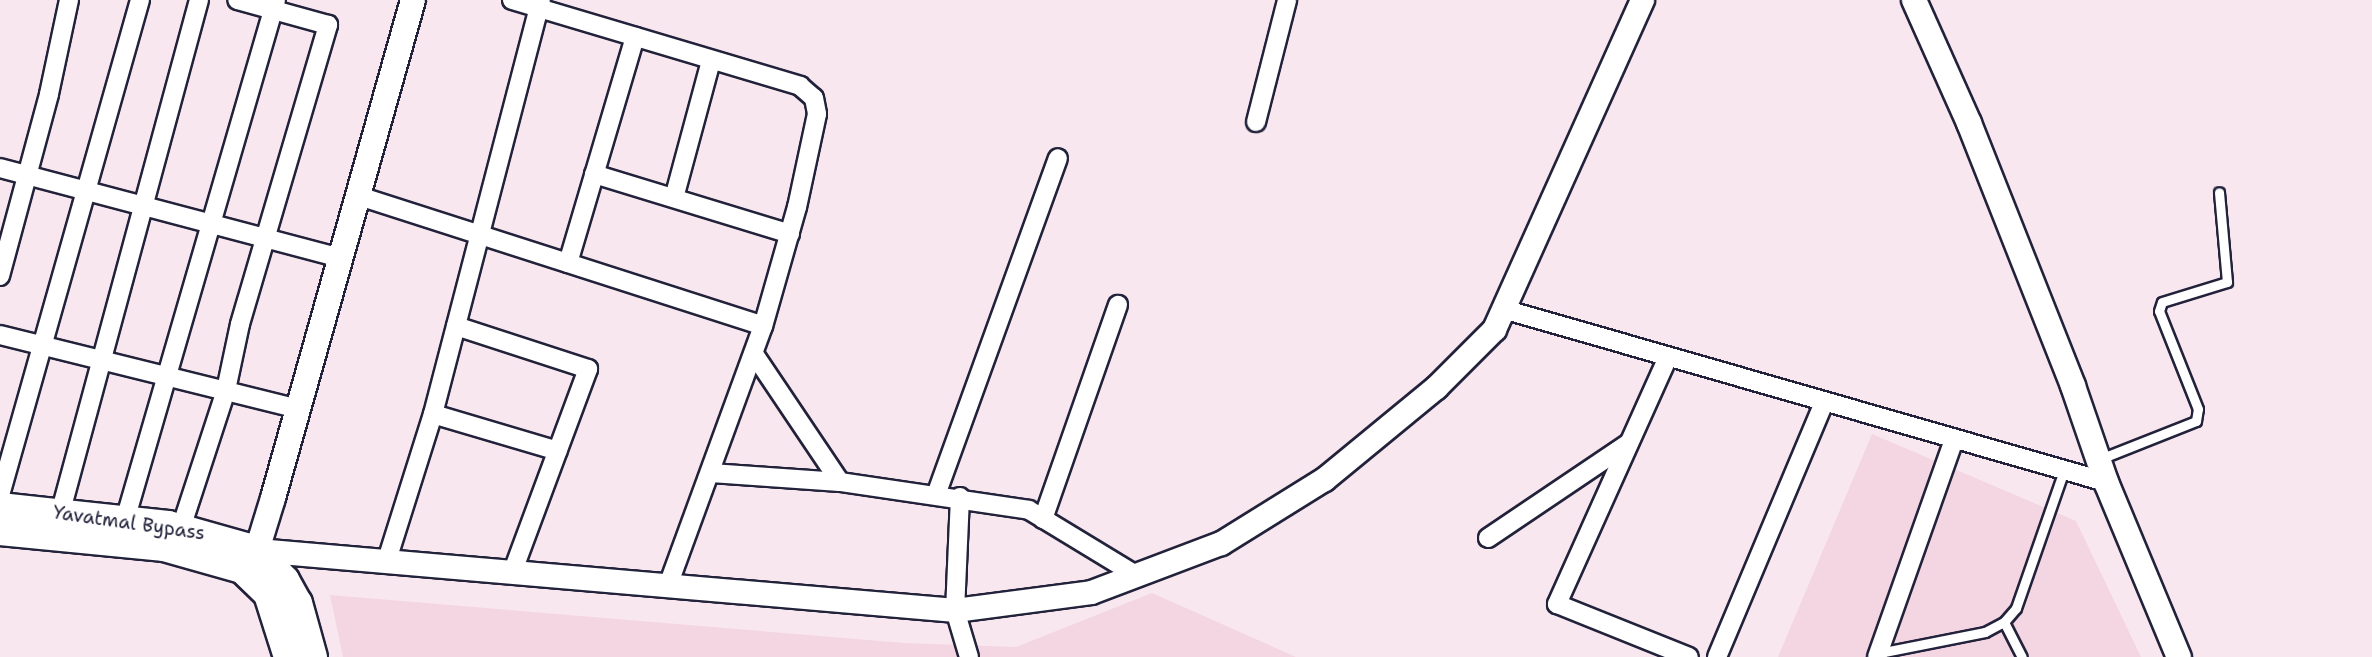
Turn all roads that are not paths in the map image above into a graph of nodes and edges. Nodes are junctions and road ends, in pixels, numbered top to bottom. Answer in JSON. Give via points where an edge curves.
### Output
{"nodes":[{"id":1,"x":69,"y":0,"type":"edge"},
{"id":2,"x":140,"y":0,"type":"edge"},
{"id":3,"x":199,"y":0,"type":"edge"},
{"id":4,"x":237,"y":0,"type":"edge"},
{"id":5,"x":413,"y":0,"type":"edge"},
{"id":6,"x":512,"y":0,"type":"edge"},
{"id":7,"x":1287,"y":0,"type":"edge"},
{"id":8,"x":1642,"y":0,"type":"edge"},
{"id":9,"x":1914,"y":0,"type":"edge"},
{"id":10,"x":540,"y":4,"type":"edge"},
{"id":11,"x":275,"y":5,"type":"edge"},
{"id":12,"x":635,"y":37,"type":"junction"},
{"id":13,"x":711,"y":61,"type":"junction"},
{"id":14,"x":1256,"y":122,"type":"dead end"},
{"id":15,"x":1058,"y":158,"type":"dead end"},
{"id":16,"x":0,"y":169,"type":"edge"},
{"id":17,"x":594,"y":174,"type":"junction"},
{"id":18,"x":27,"y":176,"type":"junction"},
{"id":19,"x":88,"y":192,"type":"junction"},
{"id":20,"x":2219,"y":192,"type":"dead end"},
{"id":21,"x":359,"y":196,"type":"junction"},
{"id":22,"x":674,"y":198,"type":"junction"},
{"id":23,"x":146,"y":207,"type":"junction"},
{"id":24,"x":208,"y":223,"type":"junction"},
{"id":25,"x":790,"y":233,"type":"junction"},
{"id":26,"x":480,"y":235,"type":"junction"},
{"id":27,"x":265,"y":238,"type":"junction"},
{"id":28,"x":341,"y":258,"type":"junction"},
{"id":29,"x":568,"y":263,"type":"junction"},
{"id":30,"x":0,"y":276,"type":"edge"},
{"id":31,"x":1118,"y":305,"type":"dead end"},
{"id":32,"x":1503,"y":309,"type":"junction"},
{"id":33,"x":456,"y":326,"type":"junction"},
{"id":34,"x":763,"y":326,"type":"junction"},
{"id":35,"x":0,"y":335,"type":"edge"},
{"id":36,"x":43,"y":345,"type":"junction"},
{"id":37,"x":754,"y":354,"type":"junction"},
{"id":38,"x":1668,"y":357,"type":"junction"},
{"id":39,"x":104,"y":360,"type":"junction"},
{"id":40,"x":164,"y":375,"type":"junction"},
{"id":41,"x":226,"y":390,"type":"junction"},
{"id":42,"x":1824,"y":402,"type":"junction"},
{"id":43,"x":299,"y":409,"type":"junction"},
{"id":44,"x":433,"y":414,"type":"junction"},
{"id":45,"x":1954,"y":439,"type":"junction"},
{"id":46,"x":1629,"y":443,"type":"junction"},
{"id":47,"x":558,"y":451,"type":"junction"},
{"id":48,"x":2064,"y":470,"type":"junction"},
{"id":49,"x":2102,"y":471,"type":"junction"},
{"id":50,"x":711,"y":473,"type":"junction"},
{"id":51,"x":840,"y":482,"type":"junction"},
{"id":52,"x":0,"y":495,"type":"edge"},
{"id":53,"x":936,"y":495,"type":"junction"},
{"id":54,"x":960,"y":497,"type":"junction"},
{"id":55,"x":0,"y":507,"type":"edge"},
{"id":56,"x":60,"y":513,"type":"junction"},
{"id":57,"x":1043,"y":519,"type":"junction"},
{"id":58,"x":125,"y":520,"type":"junction"},
{"id":59,"x":181,"y":528,"type":"junction"},
{"id":60,"x":0,"y":531,"type":"edge"},
{"id":61,"x":1488,"y":538,"type":"dead end"},
{"id":62,"x":250,"y":559,"type":"junction"},
{"id":63,"x":387,"y":559,"type":"junction"},
{"id":64,"x":512,"y":573,"type":"junction"},
{"id":65,"x":1136,"y":575,"type":"junction"},
{"id":66,"x":668,"y":585,"type":"junction"},
{"id":67,"x":955,"y":610,"type":"junction"},
{"id":68,"x":2004,"y":622,"type":"junction"},
{"id":69,"x":1878,"y":655,"type":"edge"},
{"id":70,"x":288,"y":657,"type":"edge"},
{"id":71,"x":313,"y":657,"type":"edge"},
{"id":72,"x":969,"y":657,"type":"edge"},
{"id":73,"x":1689,"y":657,"type":"edge"},
{"id":74,"x":1717,"y":657,"type":"edge"},
{"id":75,"x":2022,"y":657,"type":"edge"},
{"id":76,"x":2179,"y":657,"type":"edge"}],
"edges":[{"from":1,"to":18,"type":"street"},
{"from":2,"to":19,"type":"street"},
{"from":3,"to":23,"type":"street"},
{"from":4,"to":11,"type":"street"},
{"from":5,"to":21,"type":"main road"},
{"from":6,"to":10,"type":"street"},
{"from":7,"to":14,"type":"street"},
{"from":8,"to":32,"type":"street"},
{"from":9,"to":49,"type":"main road","via":[[1969,123]]},
{"from":10,"to":12,"type":"street"},
{"from":10,"to":26,"type":"street"},
{"from":11,"to":24,"type":"street"},
{"from":11,"to":27,"type":"street","via":[[328,25]]},
{"from":12,"to":13,"type":"street"},
{"from":12,"to":17,"type":"street"},
{"from":13,"to":22,"type":"street"},
{"from":13,"to":25,"type":"street","via":[[800,86],[814,98],[817,114]]},
{"from":15,"to":53,"type":"street","via":[[998,312]]},
{"from":16,"to":18,"type":"street"},
{"from":17,"to":22,"type":"street"},
{"from":17,"to":29,"type":"street"},
{"from":18,"to":19,"type":"street"},
{"from":18,"to":30,"type":"street"},
{"from":19,"to":23,"type":"street"},
{"from":19,"to":36,"type":"street"},
{"from":20,"to":49,"type":"lane","via":[[2227,282],[2162,302],[2159,311],[2198,409],[2196,421]]},
{"from":21,"to":26,"type":"street"},
{"from":21,"to":28,"type":"main road"},
{"from":22,"to":25,"type":"street"},
{"from":23,"to":24,"type":"street"},
{"from":23,"to":39,"type":"street"},
{"from":24,"to":27,"type":"street"},
{"from":24,"to":40,"type":"street"},
{"from":25,"to":34,"type":"street"},
{"from":26,"to":29,"type":"street"},
{"from":26,"to":33,"type":"street"},
{"from":27,"to":28,"type":"street"},
{"from":27,"to":41,"type":"street"},
{"from":28,"to":43,"type":"main road"},
{"from":29,"to":34,"type":"street"},
{"from":31,"to":57,"type":"street"},
{"from":32,"to":38,"type":"street"},
{"from":32,"to":65,"type":"street","via":[[1494,328],[1437,387],[1324,479],[1221,544]]},
{"from":33,"to":44,"type":"street"},
{"from":33,"to":47,"type":"street","via":[[588,369]]},
{"from":34,"to":37,"type":"street"},
{"from":35,"to":36,"type":"street"},
{"from":36,"to":39,"type":"street"},
{"from":36,"to":52,"type":"street"},
{"from":37,"to":50,"type":"street"},
{"from":37,"to":51,"type":"street"},
{"from":38,"to":42,"type":"street"},
{"from":38,"to":46,"type":"street"},
{"from":39,"to":40,"type":"street"},
{"from":39,"to":56,"type":"street"},
{"from":40,"to":41,"type":"street"},
{"from":40,"to":58,"type":"street"},
{"from":41,"to":43,"type":"street"},
{"from":41,"to":59,"type":"street"},
{"from":42,"to":45,"type":"street"},
{"from":42,"to":74,"type":"street"},
{"from":43,"to":62,"type":"main road"},
{"from":44,"to":47,"type":"street"},
{"from":44,"to":63,"type":"street"},
{"from":45,"to":48,"type":"street"},
{"from":45,"to":69,"type":"street"},
{"from":46,"to":61,"type":"street"},
{"from":46,"to":73,"type":"street","via":[[1557,604]]},
{"from":47,"to":64,"type":"street"},
{"from":48,"to":49,"type":"street"},
{"from":48,"to":68,"type":"lane","via":[[2015,608]]},
{"from":49,"to":76,"type":"main road"},
{"from":50,"to":51,"type":"street"},
{"from":50,"to":66,"type":"street"},
{"from":51,"to":53,"type":"street"},
{"from":53,"to":54,"type":"street"},
{"from":54,"to":57,"type":"street","via":[[1029,510]]},
{"from":54,"to":67,"type":"street"},
{"from":55,"to":56,"type":"main road","name":"Yavatmal Bypass"},
{"from":56,"to":58,"type":"main road","name":"Yavatmal Bypass"},
{"from":57,"to":65,"type":"street"},
{"from":58,"to":59,"type":"main road","name":"Yavatmal Bypass"},
{"from":59,"to":62,"type":"main road","name":"Yavatmal Bypass"},
{"from":60,"to":62,"type":"main road","name":"Yavatmal Bypass"},
{"from":62,"to":63,"type":"street"},
{"from":62,"to":70,"type":"main road","name":"Yavatmal Bypass","via":[[268,594]]},
{"from":62,"to":71,"type":"main road","via":[[285,580],[298,603]]},
{"from":63,"to":64,"type":"street"},
{"from":64,"to":66,"type":"street"},
{"from":65,"to":67,"type":"street","via":[[1091,592]]},
{"from":66,"to":67,"type":"street"},
{"from":67,"to":72,"type":"street"},
{"from":68,"to":69,"type":"lane","via":[[1985,632]]},
{"from":68,"to":75,"type":"lane"}]}
